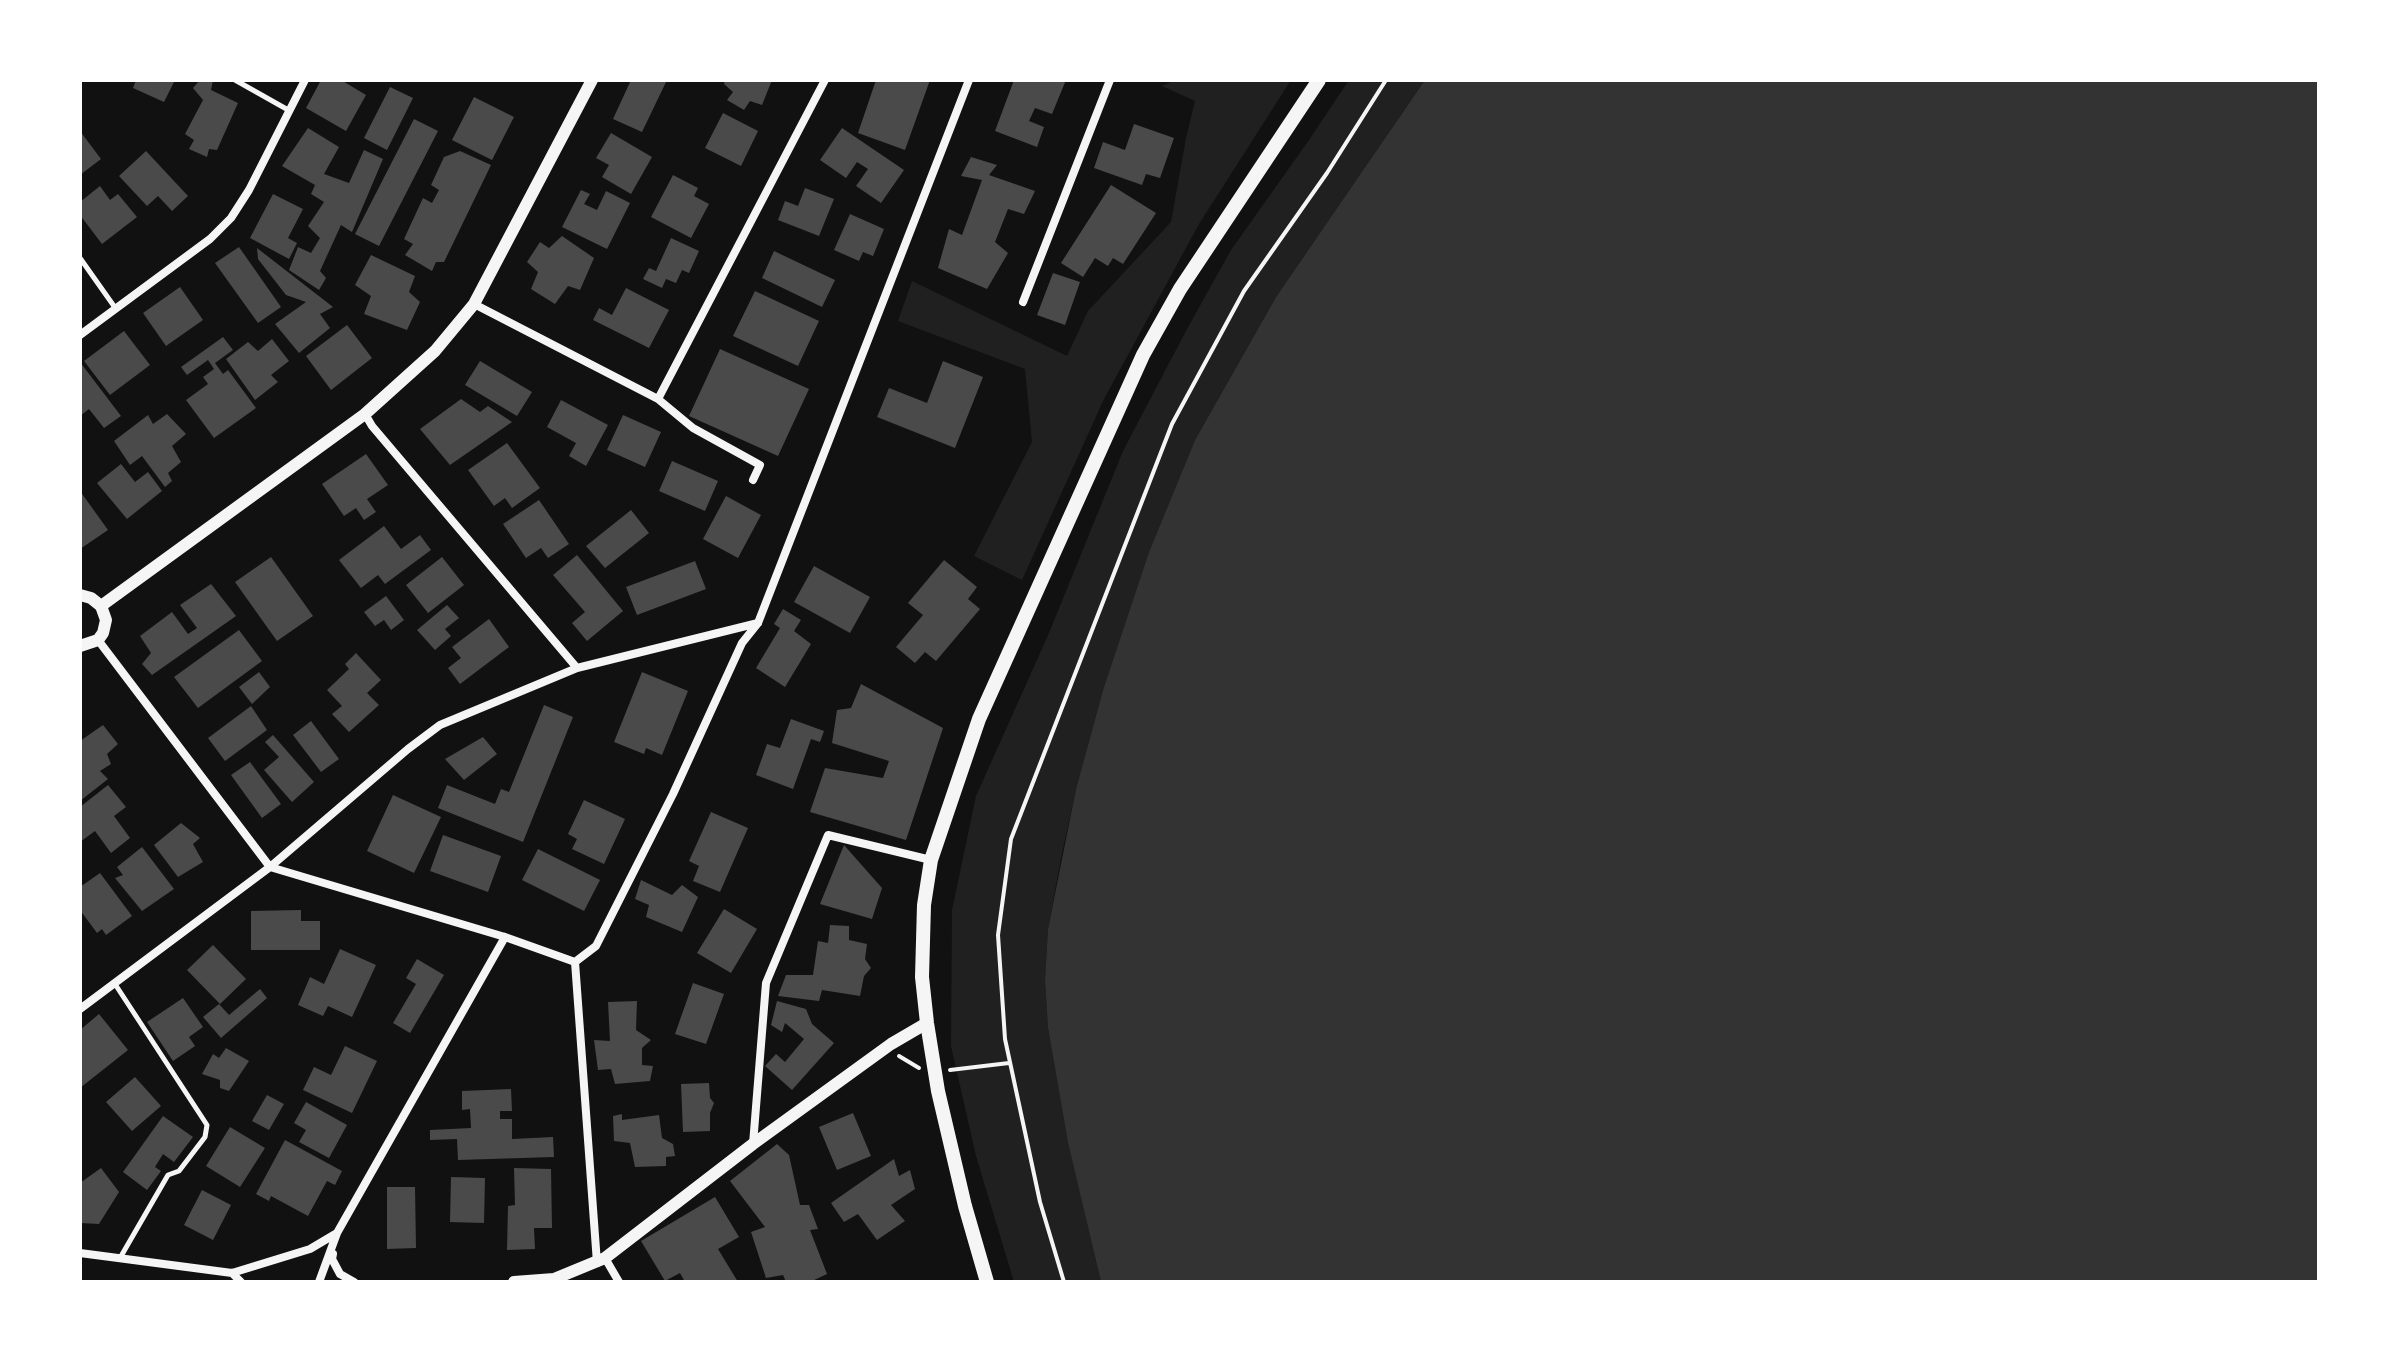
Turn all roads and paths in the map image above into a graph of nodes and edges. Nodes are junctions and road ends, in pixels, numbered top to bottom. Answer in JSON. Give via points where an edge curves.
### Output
{"nodes":[{"id":1,"x":235,"y":80,"type":"edge"},
{"id":2,"x":305,"y":80,"type":"edge"},
{"id":3,"x":592,"y":80,"type":"edge"},
{"id":4,"x":825,"y":80,"type":"edge"},
{"id":5,"x":969,"y":80,"type":"edge"},
{"id":6,"x":1110,"y":80,"type":"edge"},
{"id":7,"x":1319,"y":80,"type":"edge"},
{"id":8,"x":1386,"y":80,"type":"edge"},
{"id":9,"x":290,"y":111,"type":"junction"},
{"id":10,"x":80,"y":258,"type":"edge"},
{"id":11,"x":1023,"y":302,"type":"dead end"},
{"id":12,"x":474,"y":304,"type":"junction"},
{"id":13,"x":116,"y":309,"type":"junction"},
{"id":14,"x":80,"y":335,"type":"edge"},
{"id":15,"x":658,"y":399,"type":"junction"},
{"id":16,"x":365,"y":414,"type":"junction"},
{"id":17,"x":753,"y":480,"type":"dead end"},
{"id":18,"x":80,"y":595,"type":"edge"},
{"id":19,"x":101,"y":606,"type":"junction"},
{"id":20,"x":758,"y":623,"type":"junction"},
{"id":21,"x":98,"y":640,"type":"junction"},
{"id":22,"x":80,"y":646,"type":"edge"},
{"id":23,"x":577,"y":668,"type":"junction"},
{"id":24,"x":931,"y":860,"type":"junction"},
{"id":25,"x":270,"y":867,"type":"junction"},
{"id":26,"x":505,"y":937,"type":"junction"},
{"id":27,"x":575,"y":962,"type":"junction"},
{"id":28,"x":115,"y":984,"type":"junction"},
{"id":29,"x":80,"y":1009,"type":"edge"},
{"id":30,"x":927,"y":1023,"type":"junction"},
{"id":31,"x":891,"y":1044,"type":"junction"},
{"id":32,"x":1010,"y":1063,"type":"junction"},
{"id":33,"x":942,"y":1067,"type":"junction"},
{"id":34,"x":753,"y":1144,"type":"junction"},
{"id":35,"x":337,"y":1233,"type":"junction"},
{"id":36,"x":80,"y":1253,"type":"edge"},
{"id":37,"x":119,"y":1260,"type":"junction"},
{"id":38,"x":601,"y":1260,"type":"junction"},
{"id":39,"x":232,"y":1278,"type":"edge"},
{"id":40,"x":241,"y":1282,"type":"edge"},
{"id":41,"x":319,"y":1282,"type":"edge"},
{"id":42,"x":354,"y":1282,"type":"edge"},
{"id":43,"x":514,"y":1282,"type":"edge"},
{"id":44,"x":619,"y":1282,"type":"edge"},
{"id":45,"x":987,"y":1282,"type":"edge"},
{"id":46,"x":1064,"y":1282,"type":"edge"}],
"edges":[{"from":1,"to":9,"type":"lane"},
{"from":2,"to":9,"type":"street"},
{"from":3,"to":12,"type":"street"},
{"from":4,"to":15,"type":"street"},
{"from":5,"to":20,"type":"street"},
{"from":6,"to":11,"type":"street"},
{"from":7,"to":24,"type":"main road","via":[[1180,289],[1143,355],[979,719]]},
{"from":8,"to":32,"type":"path","via":[[1244,291],[1172,424],[1056,718],[1011,839],[998,935]]},
{"from":9,"to":13,"type":"street","via":[[231,218]]},
{"from":10,"to":13,"type":"lane"},
{"from":12,"to":15,"type":"street"},
{"from":12,"to":16,"type":"street","via":[[435,351]]},
{"from":13,"to":14,"type":"street"},
{"from":15,"to":17,"type":"street","via":[[693,428],[760,465]]},
{"from":16,"to":19,"type":"street"},
{"from":16,"to":23,"type":"street"},
{"from":18,"to":19,"type":"street"},
{"from":19,"to":21,"type":"street","via":[[106,620]]},
{"from":20,"to":23,"type":"street"},
{"from":20,"to":27,"type":"street","via":[[742,643],[596,946]]},
{"from":21,"to":22,"type":"street"},
{"from":21,"to":25,"type":"street"},
{"from":23,"to":25,"type":"street","via":[[440,725]]},
{"from":24,"to":30,"type":"main road","via":[[923,934]]},
{"from":24,"to":34,"type":"street","via":[[828,835],[766,983]]},
{"from":25,"to":26,"type":"street"},
{"from":25,"to":28,"type":"street"},
{"from":26,"to":27,"type":"street"},
{"from":26,"to":35,"type":"street"},
{"from":27,"to":38,"type":"street"},
{"from":28,"to":29,"type":"street"},
{"from":28,"to":37,"type":"lane","via":[[207,1125],[205,1137],[179,1171],[168,1175]]},
{"from":30,"to":31,"type":"street"},
{"from":30,"to":33,"type":"main road"},
{"from":31,"to":33,"type":"path","via":[[910,1065],[924,1070]]},
{"from":31,"to":34,"type":"street"},
{"from":32,"to":33,"type":"path"},
{"from":32,"to":46,"type":"path","via":[[1040,1202]]},
{"from":33,"to":45,"type":"main road","via":[[965,1206]]},
{"from":34,"to":38,"type":"street"},
{"from":35,"to":39,"type":"street","via":[[310,1249]]},
{"from":35,"to":41,"type":"street"},
{"from":35,"to":42,"type":"street","via":[[332,1259],[340,1274]]},
{"from":36,"to":37,"type":"street"},
{"from":37,"to":39,"type":"street"},
{"from":38,"to":43,"type":"street","via":[[554,1279]]},
{"from":38,"to":44,"type":"street"},
{"from":39,"to":40,"type":"street"}]}
